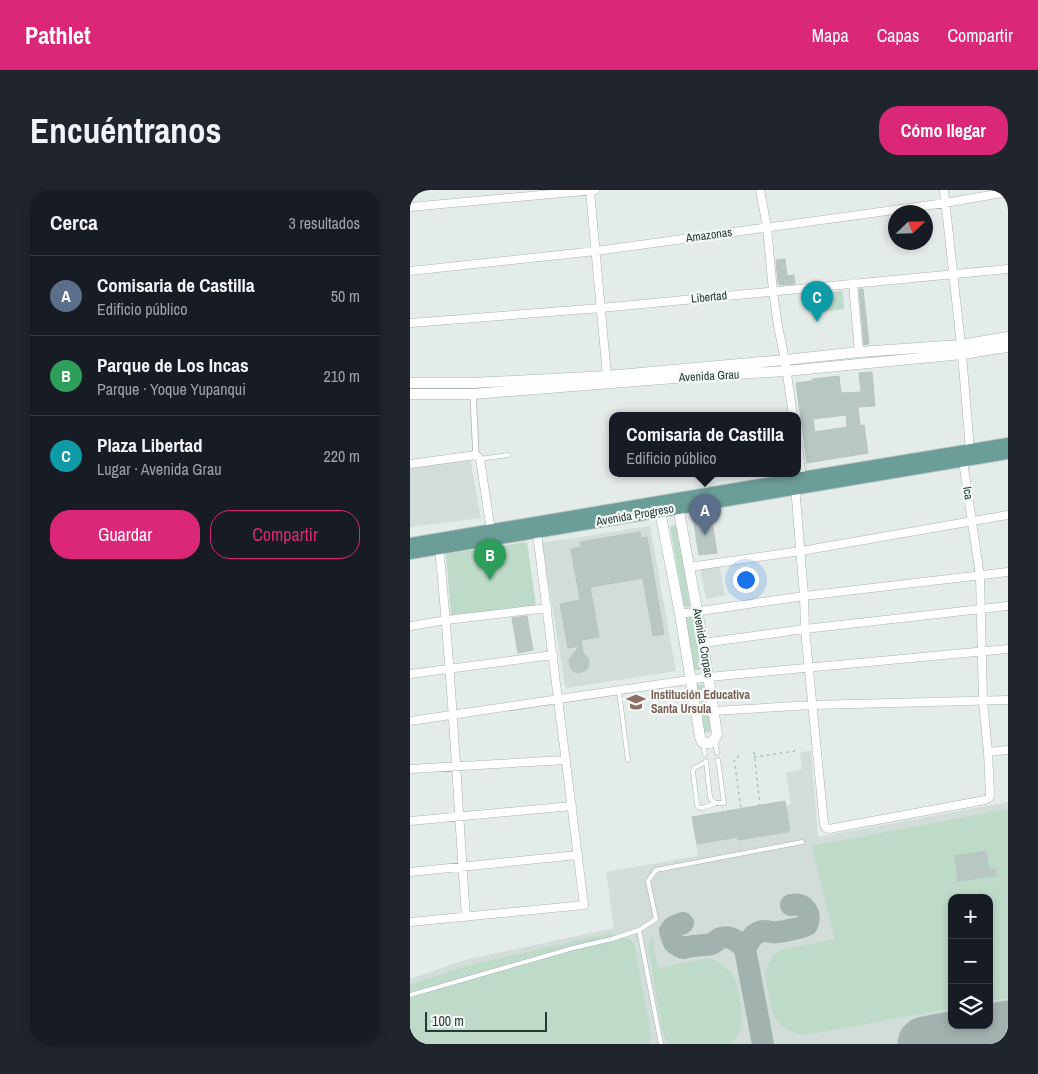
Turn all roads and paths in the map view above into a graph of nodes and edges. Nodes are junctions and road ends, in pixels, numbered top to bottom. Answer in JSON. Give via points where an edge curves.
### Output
{"nodes":[{"id":1,"x":593,"y":190,"type":"edge"},
{"id":2,"x":760,"y":190,"type":"edge"},
{"id":3,"x":944,"y":190,"type":"edge"},
{"id":4,"x":1008,"y":192,"type":"edge"},
{"id":5,"x":945,"y":203,"type":"junction"},
{"id":6,"x":410,"y":207,"type":"edge"},
{"id":7,"x":767,"y":227,"type":"junction"},
{"id":8,"x":596,"y":251,"type":"junction"},
{"id":9,"x":1008,"y":269,"type":"edge"},
{"id":10,"x":410,"y":271,"type":"edge"},
{"id":11,"x":953,"y":274,"type":"junction"},
{"id":12,"x":853,"y":283,"type":"junction"},
{"id":13,"x":773,"y":291,"type":"junction"},
{"id":14,"x":601,"y":308,"type":"junction"},
{"id":15,"x":410,"y":323,"type":"edge"},
{"id":16,"x":1008,"y":337,"type":"edge"},
{"id":17,"x":1008,"y":347,"type":"edge"},
{"id":18,"x":961,"y":350,"type":"junction"},
{"id":19,"x":859,"y":352,"type":"junction"},
{"id":20,"x":785,"y":360,"type":"junction"},
{"id":21,"x":786,"y":371,"type":"junction"},
{"id":22,"x":607,"y":376,"type":"junction"},
{"id":23,"x":410,"y":383,"type":"edge"},
{"id":24,"x":410,"y":394,"type":"edge"},
{"id":25,"x":472,"y":394,"type":"junction"},
{"id":26,"x":792,"y":412,"type":"edge"},
{"id":27,"x":1008,"y":444,"type":"edge"},
{"id":28,"x":1008,"y":453,"type":"edge"},
{"id":29,"x":508,"y":454,"type":"dead end"},
{"id":30,"x":967,"y":455,"type":"junction"},
{"id":31,"x":478,"y":457,"type":"junction"},
{"id":32,"x":410,"y":464,"type":"edge"},
{"id":33,"x":798,"y":477,"type":"edge"},
{"id":34,"x":798,"y":483,"type":"junction"},
{"id":35,"x":677,"y":503,"type":"junction"},
{"id":36,"x":659,"y":506,"type":"junction"},
{"id":37,"x":1008,"y":515,"type":"edge"},
{"id":38,"x":973,"y":520,"type":"junction"},
{"id":39,"x":491,"y":531,"type":"junction"},
{"id":40,"x":537,"y":532,"type":"junction"},
{"id":41,"x":410,"y":544,"type":"edge"},
{"id":42,"x":439,"y":548,"type":"junction"},
{"id":43,"x":801,"y":551,"type":"junction"},
{"id":44,"x":410,"y":553,"type":"edge"},
{"id":45,"x":689,"y":567,"type":"junction"},
{"id":46,"x":1008,"y":572,"type":"edge"},
{"id":47,"x":980,"y":576,"type":"junction"},
{"id":48,"x":804,"y":596,"type":"junction"},
{"id":49,"x":1008,"y":606,"type":"edge"},
{"id":50,"x":547,"y":608,"type":"junction"},
{"id":51,"x":980,"y":609,"type":"junction"},
{"id":52,"x":697,"y":611,"type":"junction"},
{"id":53,"x":680,"y":614,"type":"junction"},
{"id":54,"x":447,"y":620,"type":"junction"},
{"id":55,"x":410,"y":626,"type":"edge"},
{"id":56,"x":805,"y":629,"type":"junction"},
{"id":57,"x":703,"y":643,"type":"junction"},
{"id":58,"x":1008,"y":649,"type":"edge"},
{"id":59,"x":981,"y":651,"type":"junction"},
{"id":60,"x":553,"y":655,"type":"junction"},
{"id":61,"x":809,"y":668,"type":"junction"},
{"id":62,"x":450,"y":669,"type":"junction"},
{"id":63,"x":410,"y":674,"type":"edge"},
{"id":64,"x":709,"y":677,"type":"junction"},
{"id":65,"x":691,"y":680,"type":"junction"},
{"id":66,"x":619,"y":691,"type":"junction"},
{"id":67,"x":558,"y":700,"type":"junction"},
{"id":68,"x":1008,"y":700,"type":"edge"},
{"id":69,"x":983,"y":702,"type":"junction"},
{"id":70,"x":813,"y":705,"type":"junction"},
{"id":71,"x":714,"y":711,"type":"junction"},
{"id":72,"x":453,"y":715,"type":"junction"},
{"id":73,"x":410,"y":721,"type":"edge"},
{"id":74,"x":715,"y":740,"type":"junction"},
{"id":75,"x":703,"y":743,"type":"junction"},
{"id":76,"x":1008,"y":750,"type":"edge"},
{"id":77,"x":795,"y":751,"type":"dead end"},
{"id":78,"x":754,"y":752,"type":"dead end"},
{"id":79,"x":988,"y":752,"type":"junction"},
{"id":80,"x":717,"y":753,"type":"dead end"},
{"id":81,"x":705,"y":754,"type":"dead end"},
{"id":82,"x":739,"y":756,"type":"dead end"},
{"id":83,"x":754,"y":757,"type":"junction"},
{"id":84,"x":566,"y":760,"type":"junction"},
{"id":85,"x":628,"y":760,"type":"dead end"},
{"id":86,"x":718,"y":760,"type":"dead end"},
{"id":87,"x":456,"y":766,"type":"junction"},
{"id":88,"x":410,"y":769,"type":"edge"},
{"id":89,"x":716,"y":803,"type":"junction"},
{"id":90,"x":760,"y":805,"type":"dead end"},
{"id":91,"x":572,"y":806,"type":"junction"},
{"id":92,"x":741,"y":808,"type":"dead end"},
{"id":93,"x":459,"y":817,"type":"junction"},
{"id":94,"x":410,"y":821,"type":"edge"},
{"id":95,"x":802,"y":842,"type":"dead end"},
{"id":96,"x":578,"y":855,"type":"junction"},
{"id":97,"x":462,"y":867,"type":"junction"},
{"id":98,"x":410,"y":872,"type":"edge"},
{"id":99,"x":466,"y":917,"type":"junction"},
{"id":100,"x":410,"y":922,"type":"edge"},
{"id":101,"x":639,"y":930,"type":"junction"},
{"id":102,"x":410,"y":995,"type":"edge"},
{"id":103,"x":661,"y":1044,"type":"edge"}],
"edges":[{"from":1,"to":6,"type":"street"},
{"from":1,"to":8,"type":"street"},
{"from":2,"to":7,"type":"street"},
{"from":3,"to":5,"type":"street","name":"Ica"},
{"from":4,"to":5,"type":"street","name":"Amazonas"},
{"from":5,"to":7,"type":"street","name":"Amazonas"},
{"from":5,"to":11,"type":"street","name":"Ica"},
{"from":7,"to":8,"type":"street","name":"Amazonas"},
{"from":7,"to":13,"type":"street"},
{"from":8,"to":10,"type":"street","name":"Amazonas"},
{"from":8,"to":14,"type":"street"},
{"from":9,"to":11,"type":"street","name":"Libertad"},
{"from":11,"to":12,"type":"street","name":"Libertad"},
{"from":11,"to":18,"type":"street","name":"Ica"},
{"from":12,"to":13,"type":"street","name":"Libertad"},
{"from":12,"to":19,"type":"street"},
{"from":13,"to":14,"type":"street","name":"Libertad"},
{"from":13,"to":20,"type":"street"},
{"from":14,"to":15,"type":"street","name":"Libertad"},
{"from":14,"to":22,"type":"street"},
{"from":16,"to":18,"type":"street","name":"Avenida Grau"},
{"from":17,"to":18,"type":"street","name":"Avenida Grau"},
{"from":18,"to":19,"type":"street","name":"Avenida Grau"},
{"from":18,"to":21,"type":"street","name":"Avenida Grau"},
{"from":18,"to":30,"type":"street","name":"Ica"},
{"from":19,"to":20,"type":"street","name":"Avenida Grau"},
{"from":20,"to":21,"type":"street"},
{"from":20,"to":22,"type":"street","name":"Avenida Grau"},
{"from":21,"to":25,"type":"street","name":"Avenida Grau"},
{"from":21,"to":26,"type":"street"},
{"from":22,"to":23,"type":"street","name":"Avenida Grau"},
{"from":24,"to":25,"type":"street","name":"Avenida Grau"},
{"from":25,"to":31,"type":"street"},
{"from":27,"to":30,"type":"main road","name":"Avenida Progreso"},
{"from":28,"to":30,"type":"main road","name":"Avenida Progreso"},
{"from":29,"to":31,"type":"lane"},
{"from":30,"to":34,"type":"main road","name":"Avenida Progreso"},
{"from":30,"to":38,"type":"street","name":"Ica"},
{"from":31,"to":32,"type":"street"},
{"from":31,"to":39,"type":"street"},
{"from":33,"to":34,"type":"street"},
{"from":34,"to":35,"type":"main road","name":"Avenida Progreso"},
{"from":34,"to":43,"type":"street"},
{"from":35,"to":36,"type":"main road","name":"Avenida Progreso"},
{"from":35,"to":45,"type":"street","name":"Avenida Corpac"},
{"from":36,"to":39,"type":"main road","name":"Avenida Progreso"},
{"from":36,"to":40,"type":"main road","name":"Avenida Progreso"},
{"from":36,"to":53,"type":"street","name":"Avenida Corpac"},
{"from":37,"to":38,"type":"street"},
{"from":38,"to":43,"type":"street"},
{"from":38,"to":47,"type":"street","name":"Ica"},
{"from":39,"to":41,"type":"main road","name":"Avenida Progreso"},
{"from":40,"to":42,"type":"main road","name":"Avenida Progreso"},
{"from":40,"to":50,"type":"street"},
{"from":42,"to":44,"type":"main road","name":"Avenida Progreso"},
{"from":42,"to":54,"type":"street"},
{"from":43,"to":45,"type":"street"},
{"from":43,"to":48,"type":"street"},
{"from":45,"to":52,"type":"street","name":"Avenida Corpac"},
{"from":46,"to":47,"type":"street"},
{"from":47,"to":48,"type":"street"},
{"from":47,"to":51,"type":"street","name":"Ica"},
{"from":48,"to":52,"type":"street"},
{"from":48,"to":56,"type":"street"},
{"from":49,"to":51,"type":"street"},
{"from":50,"to":54,"type":"street"},
{"from":50,"to":60,"type":"street"},
{"from":51,"to":56,"type":"street"},
{"from":51,"to":59,"type":"street","name":"Ica"},
{"from":52,"to":53,"type":"street"},
{"from":52,"to":57,"type":"street","name":"Avenida Corpac"},
{"from":53,"to":65,"type":"street","name":"Avenida Corpac"},
{"from":54,"to":55,"type":"street"},
{"from":54,"to":62,"type":"street"},
{"from":56,"to":57,"type":"street"},
{"from":56,"to":61,"type":"street"},
{"from":57,"to":64,"type":"street","name":"Avenida Corpac"},
{"from":58,"to":59,"type":"street"},
{"from":59,"to":61,"type":"street"},
{"from":59,"to":69,"type":"street","name":"Ica"},
{"from":60,"to":62,"type":"street"},
{"from":60,"to":67,"type":"street"},
{"from":61,"to":64,"type":"street"},
{"from":61,"to":70,"type":"street"},
{"from":62,"to":63,"type":"street"},
{"from":62,"to":72,"type":"street"},
{"from":64,"to":65,"type":"street"},
{"from":64,"to":71,"type":"street","name":"Avenida Corpac"},
{"from":65,"to":66,"type":"street"},
{"from":65,"to":75,"type":"street","name":"Avenida Corpac"},
{"from":66,"to":67,"type":"street"},
{"from":66,"to":85,"type":"lane"},
{"from":67,"to":72,"type":"street"},
{"from":67,"to":84,"type":"street"},
{"from":68,"to":69,"type":"street"},
{"from":69,"to":70,"type":"street"},
{"from":69,"to":79,"type":"street","name":"Ica"},
{"from":70,"to":71,"type":"street"},
{"from":70,"to":79,"type":"street","name":"Ica","via":[[824,824],[829,829],[985,800],[990,794]]},
{"from":71,"to":74,"type":"street","name":"Avenida Corpac"},
{"from":72,"to":73,"type":"street"},
{"from":72,"to":87,"type":"street"},
{"from":74,"to":75,"type":"street"},
{"from":74,"to":80,"type":"lane"},
{"from":75,"to":81,"type":"lane"},
{"from":76,"to":79,"type":"street"},
{"from":77,"to":83,"type":"path"},
{"from":78,"to":83,"type":"path"},
{"from":82,"to":92,"type":"path","via":[[734,759]]},
{"from":83,"to":90,"type":"path"},
{"from":84,"to":87,"type":"street"},
{"from":84,"to":91,"type":"street"},
{"from":86,"to":89,"type":"lane","via":[[724,803]]},
{"from":87,"to":88,"type":"street"},
{"from":87,"to":93,"type":"street"},
{"from":89,"to":89,"type":"lane","via":[[710,797],[706,762],[694,768],[693,772],[697,804],[703,808]]},
{"from":91,"to":93,"type":"street"},
{"from":91,"to":96,"type":"street"},
{"from":93,"to":94,"type":"street"},
{"from":93,"to":97,"type":"street"},
{"from":95,"to":101,"type":"lane","via":[[656,870],[648,881],[656,919]]},
{"from":96,"to":97,"type":"street"},
{"from":96,"to":99,"type":"street","via":[[584,904]]},
{"from":97,"to":98,"type":"street"},
{"from":97,"to":99,"type":"street"},
{"from":99,"to":100,"type":"street"},
{"from":101,"to":102,"type":"lane"},
{"from":101,"to":103,"type":"lane"}]}
